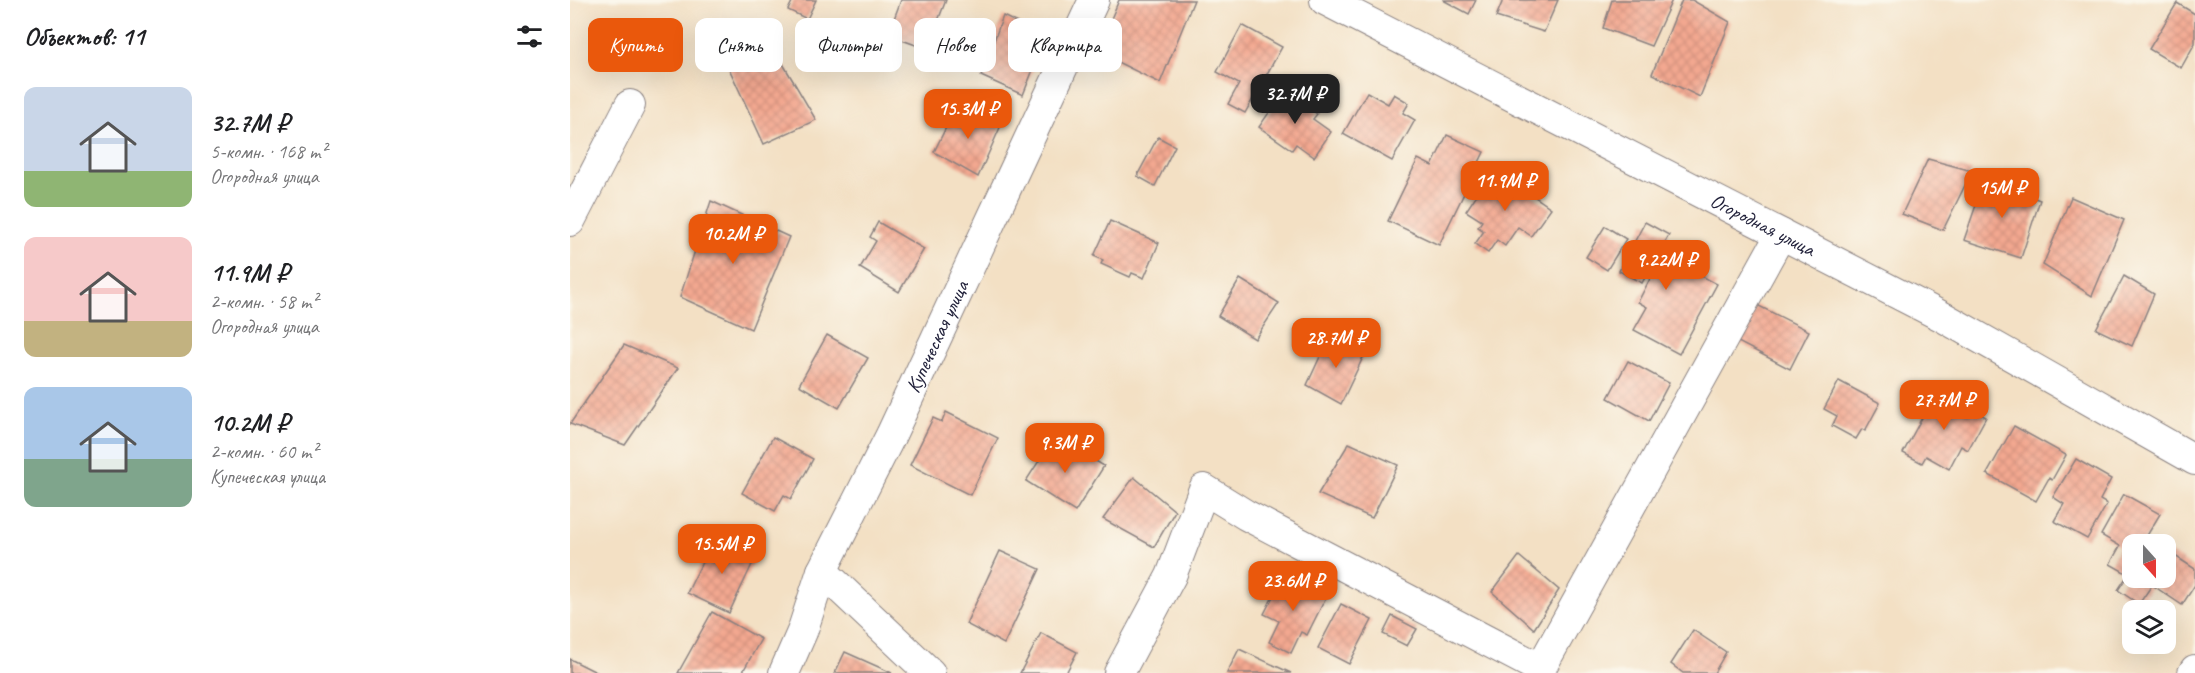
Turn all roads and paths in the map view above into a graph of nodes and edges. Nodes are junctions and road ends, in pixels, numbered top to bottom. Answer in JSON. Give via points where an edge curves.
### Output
{"nodes":[{"id":1,"x":1094,"y":0,"type":"edge"},
{"id":2,"x":1325,"y":0,"type":"edge"},
{"id":3,"x":630,"y":105,"type":"dead end"},
{"id":4,"x":570,"y":221,"type":"edge"},
{"id":5,"x":1781,"y":234,"type":"junction"},
{"id":6,"x":2195,"y":460,"type":"edge"},
{"id":7,"x":822,"y":571,"type":"junction"},
{"id":8,"x":1540,"y":671,"type":"edge"},
{"id":9,"x":784,"y":673,"type":"edge"},
{"id":10,"x":930,"y":673,"type":"edge"},
{"id":11,"x":1119,"y":673,"type":"edge"}],
"edges":[{"from":1,"to":7,"type":"street","name":"Купеческая улица","via":[[891,435]]},
{"from":2,"to":5,"type":"street","name":"Огородная улица"},
{"from":3,"to":4,"type":"street"},
{"from":5,"to":6,"type":"street","name":"Огородная улица","via":[[1943,317]]},
{"from":5,"to":8,"type":"street"},
{"from":7,"to":9,"type":"street","name":"Купеческая улица"},
{"from":7,"to":10,"type":"street"},
{"from":8,"to":11,"type":"street","via":[[1204,489],[1171,576]]}]}
